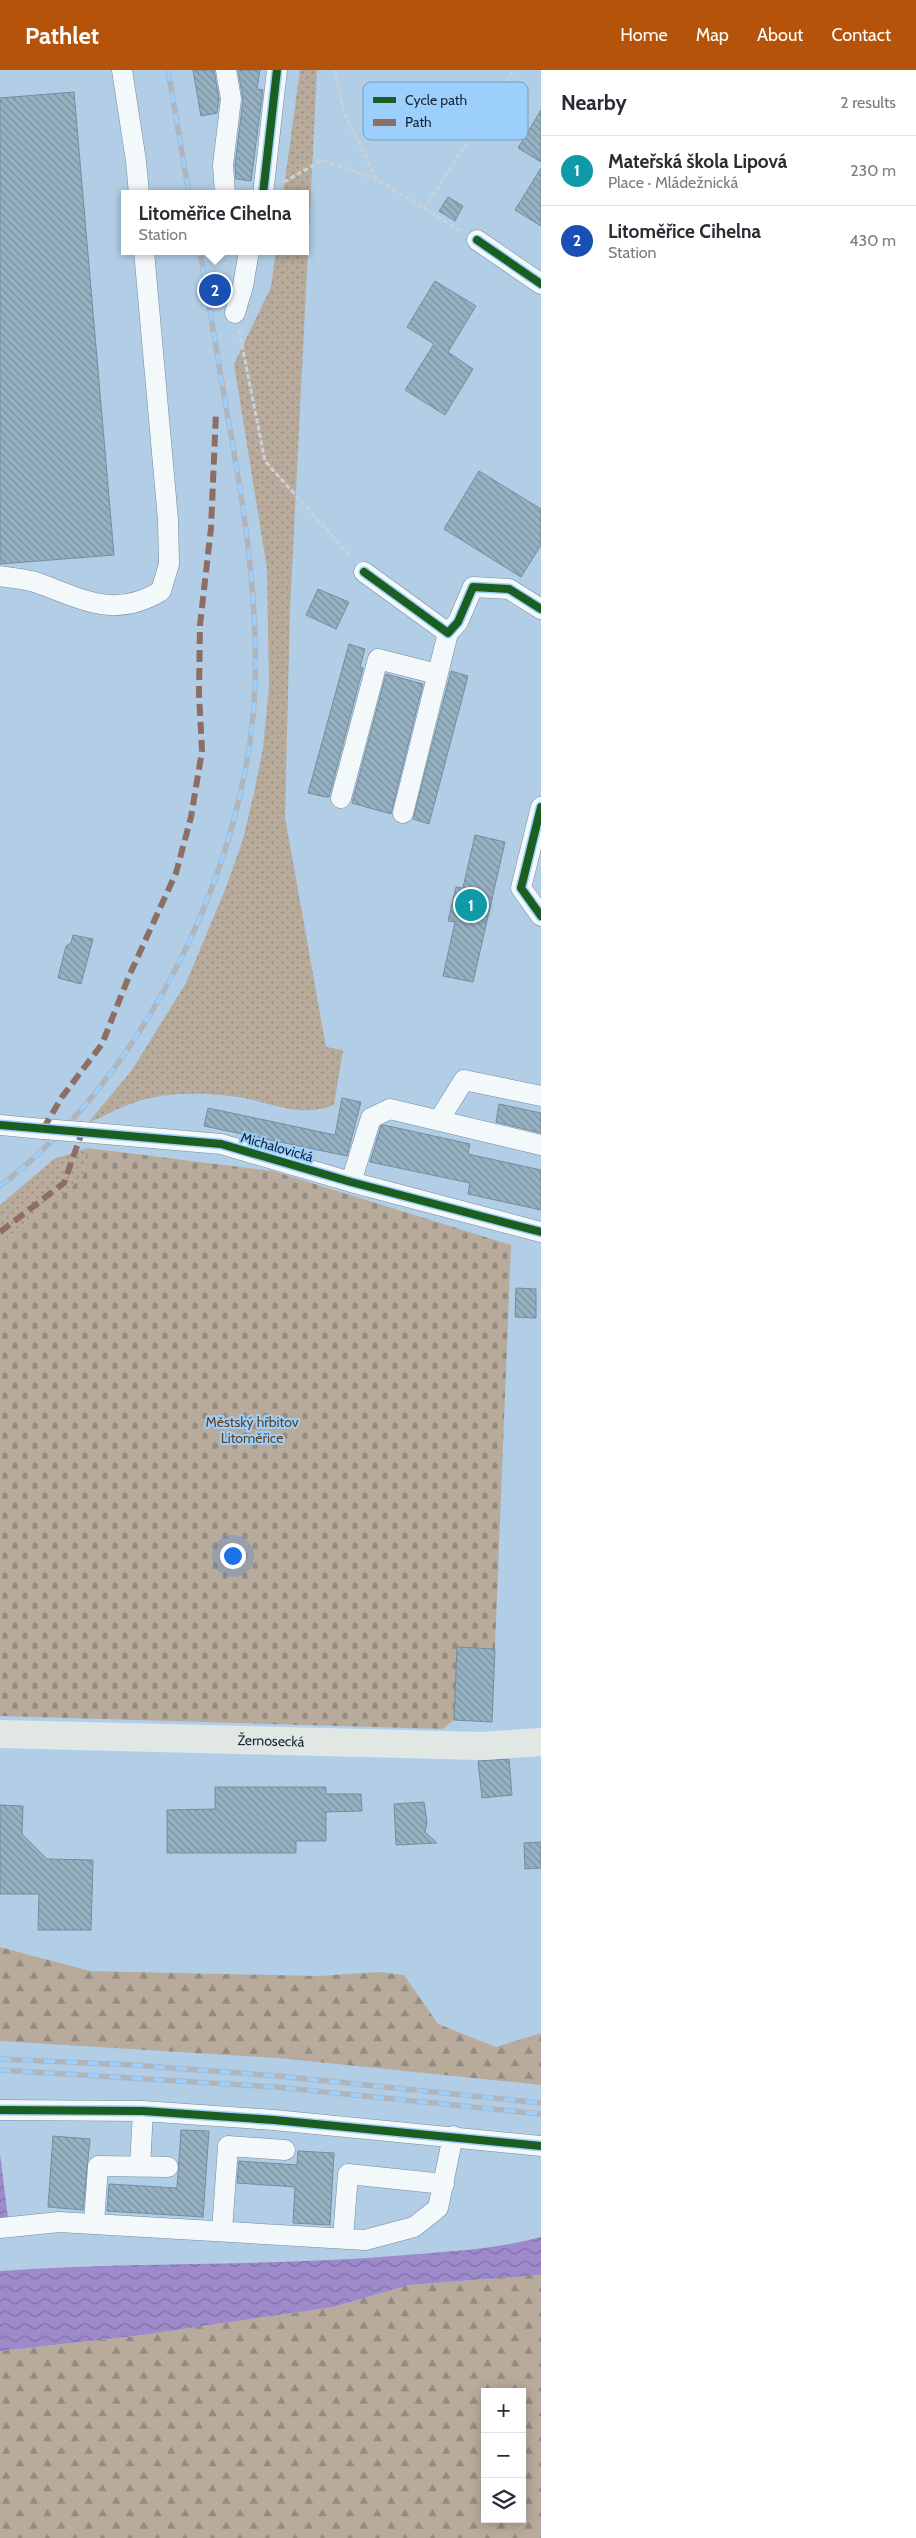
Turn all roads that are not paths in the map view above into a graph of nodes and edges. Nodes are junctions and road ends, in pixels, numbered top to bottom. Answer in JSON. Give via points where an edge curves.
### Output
{"nodes":[{"id":1,"x":122,"y":70,"type":"edge"},
{"id":2,"x":226,"y":70,"type":"edge"},
{"id":3,"x":278,"y":70,"type":"edge"},
{"id":4,"x":139,"y":190,"type":"edge"},
{"id":5,"x":225,"y":190,"type":"edge"},
{"id":6,"x":263,"y":190,"type":"edge"},
{"id":7,"x":477,"y":240,"type":"road end"},
{"id":8,"x":144,"y":255,"type":"edge"},
{"id":9,"x":248,"y":255,"type":"edge"},
{"id":10,"x":541,"y":284,"type":"edge"},
{"id":11,"x":235,"y":313,"type":"road end"},
{"id":12,"x":364,"y":572,"type":"road end"},
{"id":13,"x":0,"y":576,"type":"edge"},
{"id":14,"x":541,"y":609,"type":"edge"},
{"id":15,"x":448,"y":633,"type":"junction"},
{"id":16,"x":437,"y":674,"type":"junction"},
{"id":17,"x":341,"y":798,"type":"dead end"},
{"id":18,"x":541,"y":807,"type":"edge"},
{"id":19,"x":403,"y":813,"type":"dead end"},
{"id":20,"x":541,"y":916,"type":"edge"},
{"id":21,"x":541,"y":1096,"type":"edge"},
{"id":22,"x":439,"y":1120,"type":"junction"},
{"id":23,"x":0,"y":1125,"type":"edge"},
{"id":24,"x":541,"y":1145,"type":"edge"},
{"id":25,"x":351,"y":1182,"type":"junction"},
{"id":26,"x":541,"y":1232,"type":"edge"},
{"id":27,"x":0,"y":1734,"type":"edge"},
{"id":28,"x":541,"y":1742,"type":"edge"},
{"id":29,"x":0,"y":2110,"type":"edge"},
{"id":30,"x":143,"y":2111,"type":"junction"},
{"id":31,"x":452,"y":2136,"type":"junction"},
{"id":32,"x":541,"y":2146,"type":"edge"},
{"id":33,"x":285,"y":2150,"type":"dead end"},
{"id":34,"x":140,"y":2167,"type":"junction"},
{"id":35,"x":168,"y":2167,"type":"dead end"},
{"id":36,"x":444,"y":2184,"type":"junction"},
{"id":37,"x":94,"y":2224,"type":"junction"},
{"id":38,"x":0,"y":2228,"type":"edge"},
{"id":39,"x":222,"y":2231,"type":"junction"},
{"id":40,"x":343,"y":2238,"type":"junction"}],
"edges":[{"from":1,"to":4,"type":"street"},
{"from":2,"to":5,"type":"street","via":[[231,99],[223,166]]},
{"from":3,"to":6,"type":"street"},
{"from":7,"to":10,"type":"street"},
{"from":8,"to":13,"type":"street","via":[[168,520],[169,564],[161,591],[142,602],[114,606],[75,599],[33,582]]},
{"from":9,"to":11,"type":"street"},
{"from":12,"to":15,"type":"street"},
{"from":14,"to":15,"type":"street","via":[[509,589],[473,587],[458,622]]},
{"from":15,"to":16,"type":"street"},
{"from":16,"to":17,"type":"street","via":[[378,659]]},
{"from":16,"to":19,"type":"street"},
{"from":18,"to":20,"type":"street","via":[[521,888]]},
{"from":21,"to":22,"type":"street","via":[[464,1080]]},
{"from":22,"to":24,"type":"street"},
{"from":22,"to":25,"type":"street","via":[[390,1109],[371,1118]]},
{"from":23,"to":25,"type":"street","name":"Michalovická","bridge":true,"via":[[221,1144]]},
{"from":25,"to":26,"type":"street","name":"Michalovická"},
{"from":27,"to":28,"type":"main road","name":"Žernosecká","via":[[482,1746]]},
{"from":29,"to":30,"type":"street"},
{"from":30,"to":31,"type":"street"},
{"from":30,"to":34,"type":"street"},
{"from":31,"to":32,"type":"street"},
{"from":31,"to":36,"type":"street"},
{"from":33,"to":39,"type":"street","via":[[228,2146]]},
{"from":34,"to":35,"type":"street"},
{"from":34,"to":37,"type":"street","via":[[98,2166]]},
{"from":36,"to":40,"type":"street","via":[[438,2208],[414,2227],[364,2240]]},
{"from":36,"to":40,"type":"street","via":[[348,2174]]},
{"from":37,"to":38,"type":"street","via":[[60,2222]]},
{"from":37,"to":39,"type":"street"},
{"from":39,"to":40,"type":"street"}]}
